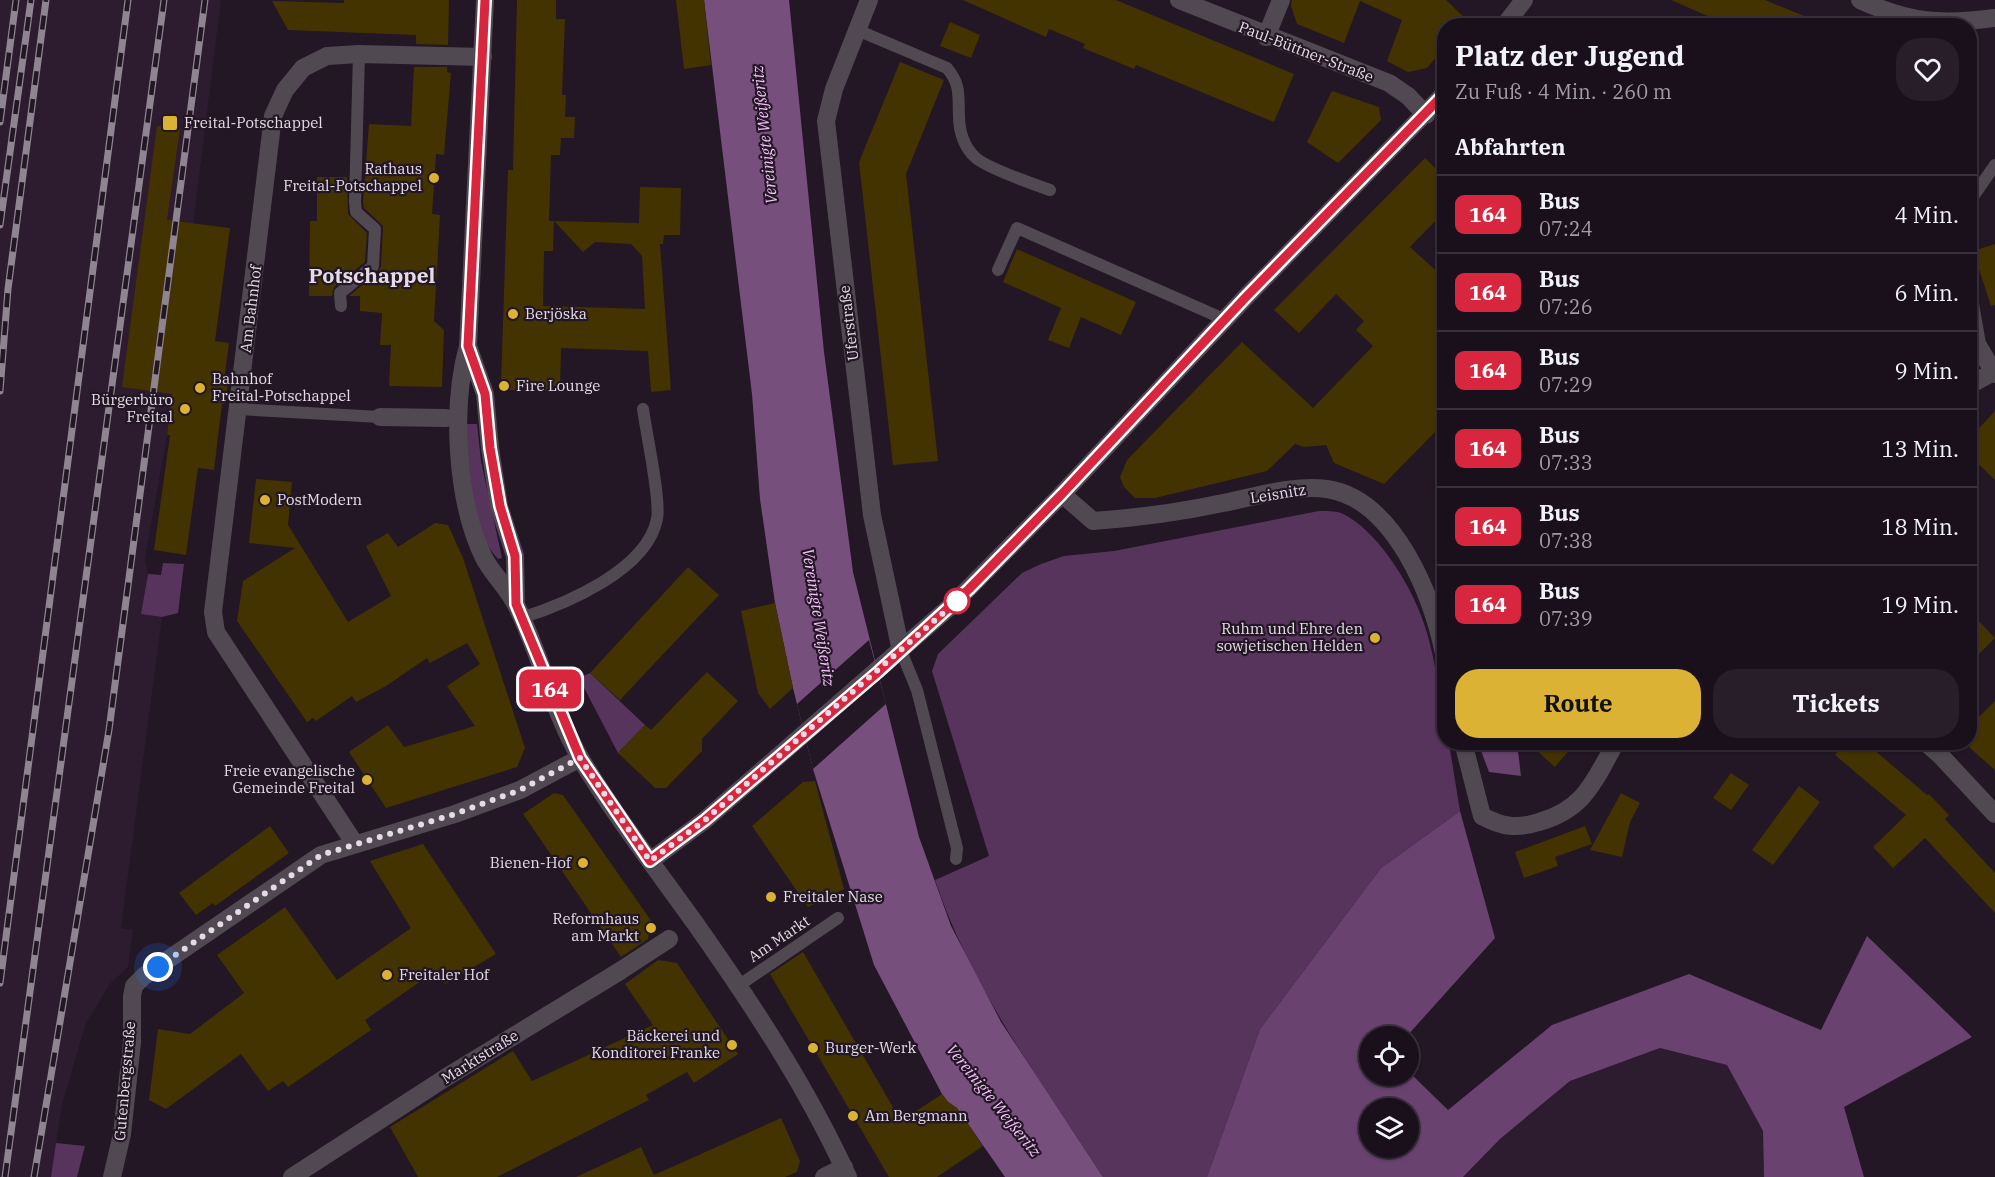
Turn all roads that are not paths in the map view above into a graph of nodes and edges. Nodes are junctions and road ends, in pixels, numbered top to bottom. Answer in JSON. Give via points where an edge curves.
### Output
{"nodes":[{"id":1,"x":485,"y":0,"type":"edge"},
{"id":2,"x":869,"y":0,"type":"edge"},
{"id":3,"x":1179,"y":0,"type":"edge"},
{"id":4,"x":1281,"y":0,"type":"edge"},
{"id":5,"x":1524,"y":0,"type":"edge"},
{"id":6,"x":1860,"y":0,"type":"edge"},
{"id":7,"x":1510,"y":18,"type":"edge"},
{"id":8,"x":1907,"y":18,"type":"edge"},
{"id":9,"x":1995,"y":18,"type":"edge"},
{"id":10,"x":1977,"y":20,"type":"edge"},
{"id":11,"x":856,"y":30,"type":"junction"},
{"id":12,"x":1266,"y":37,"type":"junction"},
{"id":13,"x":366,"y":54,"type":"junction"},
{"id":14,"x":483,"y":57,"type":"junction"},
{"id":15,"x":1437,"y":102,"type":"edge"},
{"id":16,"x":1426,"y":115,"type":"junction"},
{"id":17,"x":1995,"y":165,"type":"edge"},
{"id":18,"x":1050,"y":190,"type":"dead end"},
{"id":19,"x":1977,"y":191,"type":"edge"},
{"id":20,"x":998,"y":270,"type":"dead end"},
{"id":21,"x":341,"y":306,"type":"dead end"},
{"id":22,"x":1226,"y":320,"type":"junction"},
{"id":23,"x":1977,"y":344,"type":"edge"},
{"id":24,"x":468,"y":346,"type":"junction"},
{"id":25,"x":1994,"y":372,"type":"edge"},
{"id":26,"x":1977,"y":381,"type":"edge"},
{"id":27,"x":643,"y":409,"type":"dead end"},
{"id":28,"x":238,"y":410,"type":"junction"},
{"id":29,"x":380,"y":417,"type":"joint"},
{"id":30,"x":446,"y":418,"type":"dead end"},
{"id":31,"x":1062,"y":494,"type":"junction"},
{"id":32,"x":518,"y":611,"type":"junction"},
{"id":33,"x":1437,"y":617,"type":"edge"},
{"id":34,"x":901,"y":651,"type":"junction"},
{"id":35,"x":1465,"y":750,"type":"edge"},
{"id":36,"x":1611,"y":750,"type":"edge"},
{"id":37,"x":1933,"y":750,"type":"edge"},
{"id":38,"x":580,"y":758,"type":"junction"},
{"id":39,"x":1995,"y":814,"type":"edge"},
{"id":40,"x":355,"y":844,"type":"junction"},
{"id":41,"x":956,"y":859,"type":"dead end"},
{"id":42,"x":650,"y":861,"type":"junction"},
{"id":43,"x":837,"y":918,"type":"dead end"},
{"id":44,"x":669,"y":939,"type":"dead end"},
{"id":45,"x":738,"y":986,"type":"junction"},
{"id":46,"x":846,"y":1172,"type":"edge"},
{"id":47,"x":112,"y":1177,"type":"edge"},
{"id":48,"x":292,"y":1177,"type":"edge"},
{"id":49,"x":825,"y":1177,"type":"edge"}],
"edges":[{"from":1,"to":14,"type":"street"},
{"from":2,"to":11,"type":"street","name":"Uferstraße"},
{"from":3,"to":12,"type":"street","name":"Paul-Büttner-Straße"},
{"from":4,"to":12,"type":"street"},
{"from":5,"to":7,"type":"street"},
{"from":6,"to":8,"type":"street"},
{"from":9,"to":10,"type":"street"},
{"from":11,"to":18,"type":"lane","via":[[947,68],[957,80],[960,94],[959,129],[977,159]]},
{"from":11,"to":34,"type":"street","name":"Uferstraße","via":[[826,121],[872,515]]},
{"from":12,"to":16,"type":"street","name":"Paul-Büttner-Straße","via":[[1392,85]]},
{"from":13,"to":14,"type":"street","name":"Am Bahnhof"},
{"from":13,"to":21,"type":"lane","via":[[355,202],[356,212],[375,229],[373,266],[340,293]]},
{"from":13,"to":28,"type":"street","name":"Am Bahnhof","via":[[327,56],[303,68],[285,90],[273,116]]},
{"from":14,"to":24,"type":"street"},
{"from":15,"to":16,"type":"street"},
{"from":16,"to":22,"type":"street"},
{"from":17,"to":19,"type":"lane"},
{"from":20,"to":22,"type":"lane","via":[[1017,228]]},
{"from":22,"to":31,"type":"street"},
{"from":23,"to":25,"type":"street"},
{"from":24,"to":32,"type":"street","via":[[485,394],[500,506],[515,556]]},
{"from":24,"to":32,"type":"street","via":[[460,375],[457,418],[466,503],[485,560]]},
{"from":25,"to":26,"type":"street"},
{"from":27,"to":32,"type":"lane","via":[[658,517],[652,538],[627,566],[557,606]]},
{"from":28,"to":29,"type":"lane"},
{"from":28,"to":40,"type":"street","name":"Am Bahnhof","via":[[213,612],[216,632]]},
{"from":29,"to":30,"type":"street"},
{"from":31,"to":33,"type":"street","name":"Leisnitz","via":[[1092,521],[1304,488],[1328,489],[1356,498],[1385,523],[1417,571]]},
{"from":31,"to":34,"type":"street","via":[[985,574]]},
{"from":32,"to":38,"type":"street"},
{"from":34,"to":41,"type":"lane","via":[[921,704],[957,848]]},
{"from":34,"to":42,"type":"street","via":[[705,820]]},
{"from":35,"to":36,"type":"street","via":[[1482,816],[1500,826],[1524,827],[1568,812],[1587,791]]},
{"from":37,"to":39,"type":"street"},
{"from":38,"to":40,"type":"street","name":"Gutenbergstraße","via":[[520,790]]},
{"from":38,"to":42,"type":"street"},
{"from":40,"to":47,"type":"street","name":"Gutenbergstraße","via":[[321,855],[134,986],[122,1134]]},
{"from":42,"to":45,"type":"street"},
{"from":43,"to":45,"type":"lane","name":"Am Markt"},
{"from":44,"to":48,"type":"street","name":"Marktstraße"},
{"from":45,"to":46,"type":"street","via":[[801,1083]]},
{"from":46,"to":49,"type":"street"}]}
